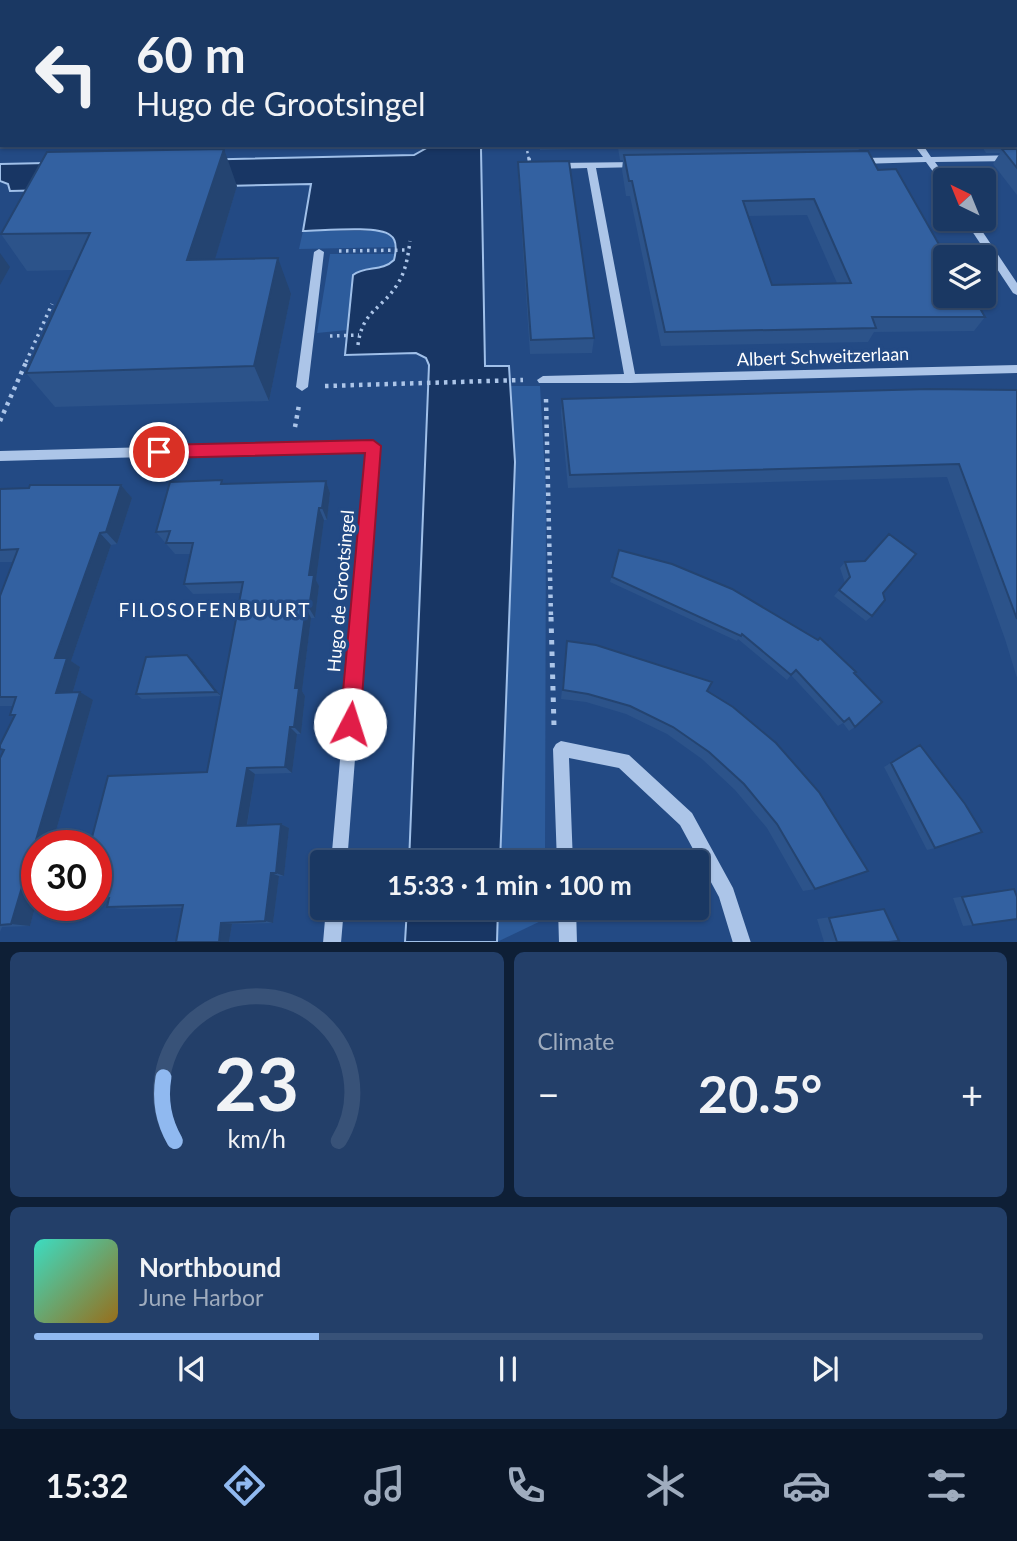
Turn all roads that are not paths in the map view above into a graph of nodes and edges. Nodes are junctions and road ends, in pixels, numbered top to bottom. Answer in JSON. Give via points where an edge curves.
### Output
{"nodes":[{"id":1,"x":920,"y":147,"type":"edge"},
{"id":2,"x":1017,"y":158,"type":"edge"},
{"id":3,"x":930,"y":160,"type":"junction"},
{"id":4,"x":849,"y":162,"type":"edge"},
{"id":5,"x":646,"y":165,"type":"edge"},
{"id":6,"x":530,"y":166,"type":"edge"},
{"id":7,"x":591,"y":166,"type":"junction"},
{"id":8,"x":935,"y":168,"type":"edge"},
{"id":9,"x":977,"y":231,"type":"edge"},
{"id":10,"x":319,"y":251,"type":"dead end"},
{"id":11,"x":1017,"y":291,"type":"edge"},
{"id":12,"x":1017,"y":369,"type":"edge"},
{"id":13,"x":630,"y":379,"type":"junction"},
{"id":14,"x":544,"y":380,"type":"road end"},
{"id":15,"x":302,"y":387,"type":"road end"},
{"id":16,"x":0,"y":456,"type":"edge"},
{"id":17,"x":340,"y":850,"type":"edge"},
{"id":18,"x":565,"y":850,"type":"edge"},
{"id":19,"x":703,"y":850,"type":"edge"},
{"id":20,"x":709,"y":861,"type":"edge"},
{"id":21,"x":334,"y":920,"type":"edge"},
{"id":22,"x":567,"y":920,"type":"edge"},
{"id":23,"x":332,"y":942,"type":"edge"},
{"id":24,"x":568,"y":942,"type":"edge"},
{"id":25,"x":742,"y":942,"type":"edge"}],
"edges":[{"from":1,"to":3,"type":"street"},
{"from":2,"to":3,"type":"street"},
{"from":3,"to":4,"type":"street"},
{"from":3,"to":8,"type":"street"},
{"from":5,"to":7,"type":"street"},
{"from":6,"to":7,"type":"street"},
{"from":7,"to":13,"type":"street"},
{"from":9,"to":11,"type":"street"},
{"from":10,"to":15,"type":"street"},
{"from":12,"to":13,"type":"street","name":"Albert Schweitzerlaan"},
{"from":13,"to":14,"type":"street","name":"Albert Schweitzerlaan"},
{"from":16,"to":17,"type":"street","name":"Hugo de Grootsingel","via":[[373,446]]},
{"from":18,"to":19,"type":"street","via":[[561,748],[623,761],[686,819]]},
{"from":20,"to":25,"type":"street","via":[[727,894]]},
{"from":21,"to":23,"type":"street"},
{"from":22,"to":24,"type":"street"}]}
